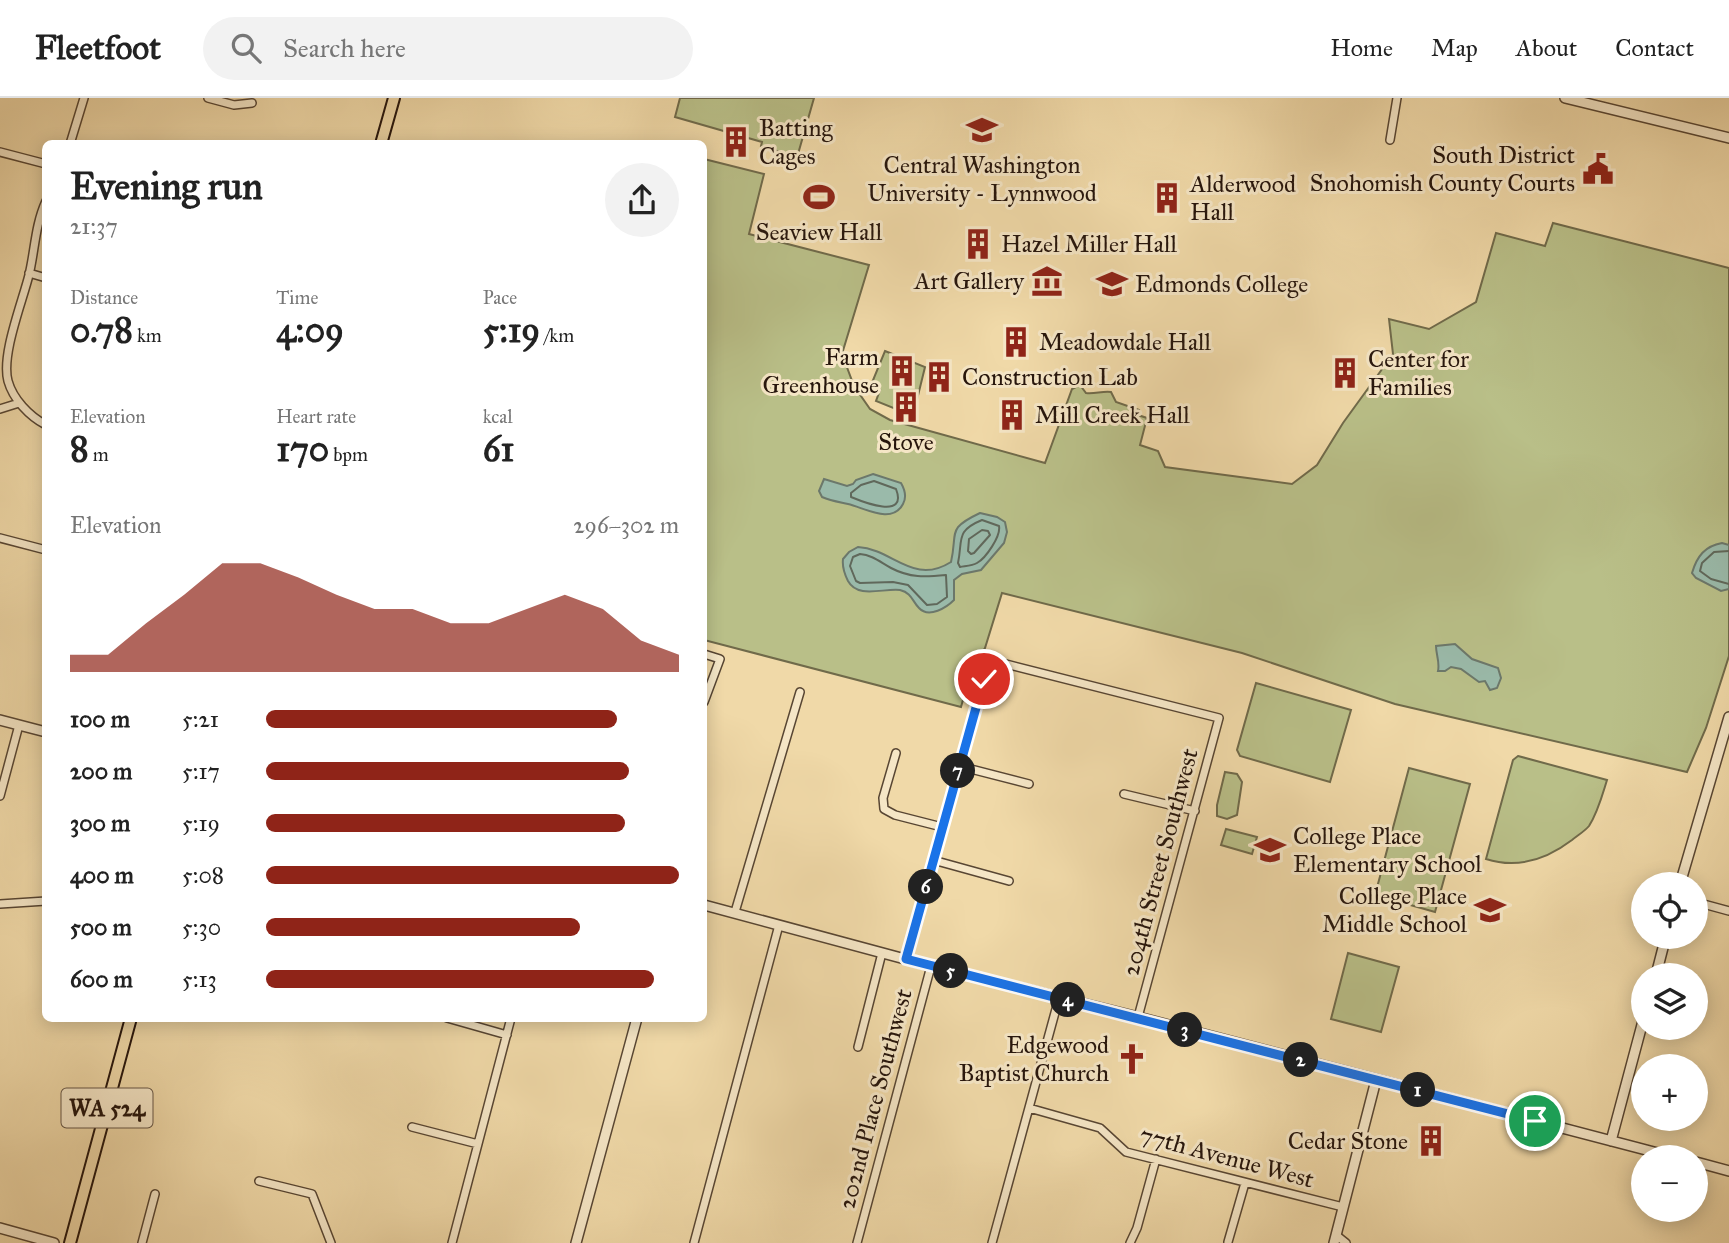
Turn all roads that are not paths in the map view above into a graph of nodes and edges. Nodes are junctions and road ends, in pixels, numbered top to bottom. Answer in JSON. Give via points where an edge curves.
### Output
{"nodes":[{"id":1,"x":84,"y":98,"type":"edge"},
{"id":2,"x":208,"y":98,"type":"edge"},
{"id":3,"x":394,"y":98,"type":"edge"},
{"id":4,"x":1565,"y":98,"type":"edge"},
{"id":5,"x":1399,"y":100,"type":"edge"},
{"id":6,"x":252,"y":103,"type":"dead end"},
{"id":7,"x":1729,"y":138,"type":"edge"},
{"id":8,"x":71,"y":140,"type":"edge"},
{"id":9,"x":382,"y":140,"type":"edge"},
{"id":10,"x":1390,"y":140,"type":"dead end"},
{"id":11,"x":0,"y":152,"type":"edge"},
{"id":12,"x":42,"y":163,"type":"edge"},
{"id":13,"x":42,"y":209,"type":"edge"},
{"id":14,"x":29,"y":273,"type":"junction"},
{"id":15,"x":42,"y":277,"type":"edge"},
{"id":16,"x":19,"y":403,"type":"junction"},
{"id":17,"x":0,"y":409,"type":"edge"},
{"id":18,"x":42,"y":422,"type":"edge"},
{"id":19,"x":0,"y":538,"type":"edge"},
{"id":20,"x":42,"y":549,"type":"edge"},
{"id":21,"x":707,"y":655,"type":"edge"},
{"id":22,"x":800,"y":692,"type":"dead end"},
{"id":23,"x":707,"y":694,"type":"edge"},
{"id":24,"x":1729,"y":717,"type":"edge"},
{"id":25,"x":0,"y":720,"type":"edge"},
{"id":26,"x":19,"y":725,"type":"junction"},
{"id":27,"x":42,"y":731,"type":"edge"},
{"id":28,"x":896,"y":753,"type":"dead end"},
{"id":29,"x":959,"y":766,"type":"junction"},
{"id":30,"x":1029,"y":784,"type":"dead end"},
{"id":31,"x":1124,"y":794,"type":"dead end"},
{"id":32,"x":0,"y":796,"type":"edge"},
{"id":33,"x":1195,"y":811,"type":"junction"},
{"id":34,"x":942,"y":827,"type":"junction"},
{"id":35,"x":933,"y":860,"type":"junction"},
{"id":36,"x":1684,"y":872,"type":"edge"},
{"id":37,"x":1009,"y":881,"type":"dead end"},
{"id":38,"x":42,"y":901,"type":"edge"},
{"id":39,"x":0,"y":904,"type":"edge"},
{"id":40,"x":1708,"y":905,"type":"edge"},
{"id":41,"x":707,"y":906,"type":"edge"},
{"id":42,"x":1729,"y":911,"type":"edge"},
{"id":43,"x":735,"y":912,"type":"junction"},
{"id":44,"x":779,"y":925,"type":"junction"},
{"id":45,"x":882,"y":953,"type":"junction"},
{"id":46,"x":906,"y":959,"type":"junction"},
{"id":47,"x":931,"y":966,"type":"junction"},
{"id":48,"x":1059,"y":998,"type":"junction"},
{"id":49,"x":1138,"y":1017,"type":"junction"},
{"id":50,"x":130,"y":1022,"type":"edge"},
{"id":51,"x":461,"y":1022,"type":"edge"},
{"id":52,"x":510,"y":1022,"type":"edge"},
{"id":53,"x":636,"y":1022,"type":"edge"},
{"id":54,"x":507,"y":1035,"type":"junction"},
{"id":55,"x":1638,"y":1040,"type":"edge"},
{"id":56,"x":858,"y":1048,"type":"dead end"},
{"id":57,"x":1376,"y":1080,"type":"junction"},
{"id":58,"x":1029,"y":1108,"type":"junction"},
{"id":59,"x":412,"y":1127,"type":"dead end"},
{"id":60,"x":1611,"y":1141,"type":"junction"},
{"id":61,"x":478,"y":1144,"type":"junction"},
{"id":62,"x":1631,"y":1146,"type":"edge"},
{"id":63,"x":1156,"y":1159,"type":"junction"},
{"id":64,"x":1708,"y":1165,"type":"edge"},
{"id":65,"x":1729,"y":1171,"type":"edge"},
{"id":66,"x":259,"y":1181,"type":"dead end"},
{"id":67,"x":1245,"y":1183,"type":"junction"},
{"id":68,"x":155,"y":1194,"type":"dead end"},
{"id":69,"x":1343,"y":1207,"type":"junction"},
{"id":70,"x":0,"y":1228,"type":"edge"},
{"id":71,"x":1335,"y":1239,"type":"edge"},
{"id":72,"x":1228,"y":1242,"type":"edge"},
{"id":73,"x":54,"y":1243,"type":"edge"},
{"id":74,"x":70,"y":1243,"type":"edge"},
{"id":75,"x":142,"y":1243,"type":"edge"},
{"id":76,"x":331,"y":1243,"type":"edge"},
{"id":77,"x":452,"y":1243,"type":"edge"},
{"id":78,"x":576,"y":1243,"type":"edge"},
{"id":79,"x":694,"y":1243,"type":"edge"},
{"id":80,"x":857,"y":1243,"type":"edge"},
{"id":81,"x":992,"y":1243,"type":"edge"},
{"id":82,"x":1130,"y":1243,"type":"edge"},
{"id":83,"x":1346,"y":1243,"type":"edge"}],
"edges":[{"from":1,"to":8,"type":"street"},
{"from":2,"to":6,"type":"street","via":[[234,105]]},
{"from":3,"to":9,"type":"main road"},
{"from":4,"to":7,"type":"street"},
{"from":5,"to":10,"type":"street"},
{"from":11,"to":12,"type":"street"},
{"from":13,"to":14,"type":"street"},
{"from":14,"to":15,"type":"street"},
{"from":14,"to":16,"type":"street","via":[[6,363],[8,382]]},
{"from":16,"to":17,"type":"street"},
{"from":16,"to":18,"type":"street"},
{"from":19,"to":20,"type":"street"},
{"from":21,"to":23,"type":"street","via":[[720,660]]},
{"from":22,"to":43,"type":"street"},
{"from":24,"to":36,"type":"street"},
{"from":25,"to":26,"type":"street"},
{"from":26,"to":27,"type":"street"},
{"from":26,"to":32,"type":"street"},
{"from":28,"to":34,"type":"street","via":[[884,809]]},
{"from":29,"to":30,"type":"street"},
{"from":29,"to":33,"type":"street","name":"204th Street Southwest","via":[[984,679],[1006,664],[1219,718]]},
{"from":29,"to":34,"type":"street"},
{"from":31,"to":33,"type":"street"},
{"from":33,"to":49,"type":"street","name":"204th Street Southwest"},
{"from":34,"to":35,"type":"street"},
{"from":35,"to":37,"type":"street"},
{"from":35,"to":46,"type":"street"},
{"from":38,"to":39,"type":"street"},
{"from":40,"to":42,"type":"street"},
{"from":41,"to":43,"type":"street"},
{"from":43,"to":44,"type":"street"},
{"from":44,"to":45,"type":"street"},
{"from":44,"to":79,"type":"street"},
{"from":45,"to":46,"type":"street"},
{"from":45,"to":56,"type":"street"},
{"from":46,"to":47,"type":"street"},
{"from":47,"to":48,"type":"street"},
{"from":47,"to":80,"type":"street","name":"202nd Place Southwest"},
{"from":48,"to":49,"type":"street"},
{"from":48,"to":58,"type":"street"},
{"from":49,"to":57,"type":"street"},
{"from":50,"to":74,"type":"main road","number":"WA 524"},
{"from":51,"to":54,"type":"street"},
{"from":52,"to":54,"type":"street"},
{"from":53,"to":78,"type":"street"},
{"from":54,"to":61,"type":"street"},
{"from":55,"to":60,"type":"street"},
{"from":57,"to":60,"type":"street"},
{"from":57,"to":69,"type":"street"},
{"from":58,"to":63,"type":"street","name":"77th Avenue West","via":[[1100,1128],[1126,1152]]},
{"from":58,"to":81,"type":"street"},
{"from":59,"to":61,"type":"street"},
{"from":60,"to":62,"type":"street"},
{"from":61,"to":77,"type":"street"},
{"from":63,"to":67,"type":"street","name":"77th Avenue West"},
{"from":63,"to":82,"type":"street"},
{"from":64,"to":65,"type":"street"},
{"from":66,"to":76,"type":"street","via":[[312,1194]]},
{"from":67,"to":69,"type":"street","name":"77th Avenue West"},
{"from":67,"to":72,"type":"street"},
{"from":68,"to":75,"type":"street"},
{"from":69,"to":71,"type":"street"},
{"from":70,"to":73,"type":"street"},
{"from":71,"to":83,"type":"street"}]}
